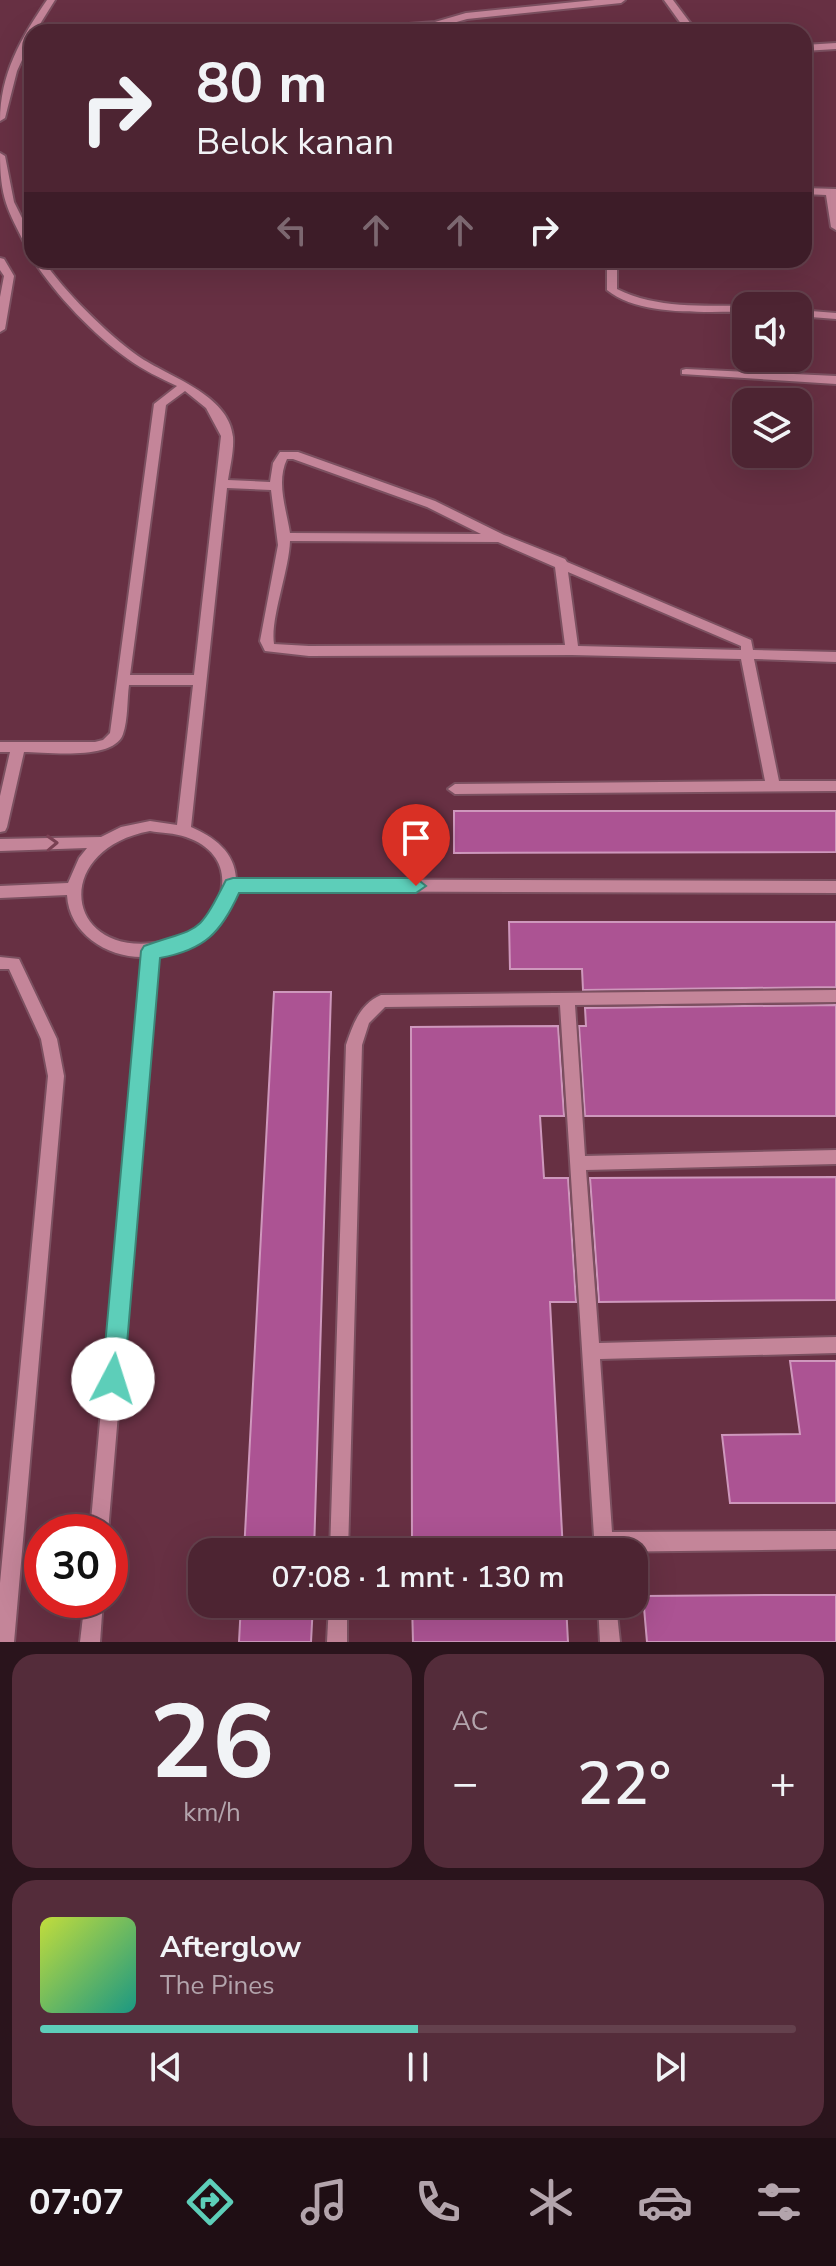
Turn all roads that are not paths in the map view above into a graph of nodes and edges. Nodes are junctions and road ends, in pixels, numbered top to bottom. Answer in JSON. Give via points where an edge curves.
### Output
{"nodes":[{"id":1,"x":51,"y":0,"type":"edge"},
{"id":2,"x":621,"y":0,"type":"edge"},
{"id":3,"x":668,"y":0,"type":"edge"},
{"id":4,"x":34,"y":24,"type":"edge"},
{"id":5,"x":445,"y":24,"type":"edge"},
{"id":6,"x":686,"y":24,"type":"edge"},
{"id":7,"x":24,"y":44,"type":"edge"},
{"id":8,"x":836,"y":46,"type":"edge"},
{"id":9,"x":812,"y":48,"type":"edge"},
{"id":10,"x":0,"y":118,"type":"edge"},
{"id":11,"x":0,"y":156,"type":"edge"},
{"id":12,"x":812,"y":191,"type":"edge"},
{"id":13,"x":834,"y":192,"type":"edge"},
{"id":14,"x":836,"y":227,"type":"edge"},
{"id":15,"x":24,"y":232,"type":"edge"},
{"id":16,"x":0,"y":261,"type":"edge"},
{"id":17,"x":46,"y":268,"type":"edge"},
{"id":18,"x":612,"y":268,"type":"edge"},
{"id":19,"x":3,"y":304,"type":"edge"},
{"id":20,"x":732,"y":308,"type":"edge"},
{"id":21,"x":812,"y":314,"type":"edge"},
{"id":22,"x":836,"y":316,"type":"edge"},
{"id":23,"x":0,"y":326,"type":"edge"},
{"id":24,"x":686,"y":372,"type":"dead end"},
{"id":25,"x":836,"y":380,"type":"edge"},
{"id":26,"x":185,"y":386,"type":"junction"},
{"id":27,"x":222,"y":484,"type":"junction"},
{"id":28,"x":277,"y":486,"type":"junction"},
{"id":29,"x":284,"y":537,"type":"junction"},
{"id":30,"x":500,"y":538,"type":"junction"},
{"id":31,"x":561,"y":562,"type":"junction"},
{"id":32,"x":572,"y":650,"type":"junction"},
{"id":33,"x":747,"y":656,"type":"junction"},
{"id":34,"x":836,"y":657,"type":"edge"},
{"id":35,"x":122,"y":680,"type":"junction"},
{"id":36,"x":200,"y":680,"type":"junction"},
{"id":37,"x":0,"y":747,"type":"edge"},
{"id":38,"x":18,"y":747,"type":"junction"},
{"id":39,"x":773,"y":786,"type":"junction"},
{"id":40,"x":836,"y":786,"type":"edge"},
{"id":41,"x":455,"y":789,"type":"dead end"},
{"id":42,"x":0,"y":827,"type":"edge"},
{"id":43,"x":184,"y":829,"type":"junction"},
{"id":44,"x":104,"y":842,"type":"junction"},
{"id":45,"x":0,"y":845,"type":"edge"},
{"id":46,"x":233,"y":885,"type":"junction"},
{"id":47,"x":836,"y":887,"type":"edge"},
{"id":48,"x":72,"y":889,"type":"junction"},
{"id":49,"x":0,"y":892,"type":"edge"},
{"id":50,"x":150,"y":951,"type":"junction"},
{"id":51,"x":0,"y":963,"type":"edge"},
{"id":52,"x":836,"y":996,"type":"edge"},
{"id":53,"x":567,"y":1001,"type":"junction"},
{"id":54,"x":836,"y":1157,"type":"edge"},
{"id":55,"x":580,"y":1163,"type":"junction"},
{"id":56,"x":836,"y":1345,"type":"edge"},
{"id":57,"x":592,"y":1351,"type":"junction"},
{"id":58,"x":101,"y":1514,"type":"edge"},
{"id":59,"x":339,"y":1538,"type":"edge"},
{"id":60,"x":604,"y":1538,"type":"edge"},
{"id":61,"x":836,"y":1540,"type":"edge"},
{"id":62,"x":648,"y":1545,"type":"edge"},
{"id":63,"x":92,"y":1618,"type":"edge"},
{"id":64,"x":338,"y":1618,"type":"edge"},
{"id":65,"x":608,"y":1618,"type":"edge"},
{"id":66,"x":4,"y":1642,"type":"edge"},
{"id":67,"x":90,"y":1642,"type":"edge"},
{"id":68,"x":337,"y":1642,"type":"edge"},
{"id":69,"x":610,"y":1642,"type":"edge"}],
"edges":[{"from":1,"to":4,"type":"street"},
{"from":2,"to":5,"type":"street","via":[[466,16]]},
{"from":3,"to":6,"type":"street"},
{"from":7,"to":10,"type":"street","via":[[7,82]]},
{"from":8,"to":9,"type":"street"},
{"from":11,"to":15,"type":"street","via":[[9,202]]},
{"from":12,"to":13,"type":"street"},
{"from":13,"to":14,"type":"street"},
{"from":16,"to":19,"type":"street","via":[[9,276]]},
{"from":17,"to":26,"type":"street","via":[[131,356]]},
{"from":18,"to":20,"type":"street","via":[[612,290],[623,297]]},
{"from":19,"to":23,"type":"street"},
{"from":21,"to":22,"type":"street"},
{"from":24,"to":25,"type":"street"},
{"from":26,"to":27,"type":"street","via":[[219,412],[227,436]]},
{"from":26,"to":35,"type":"street","via":[[160,404]]},
{"from":27,"to":28,"type":"street"},
{"from":27,"to":36,"type":"street"},
{"from":28,"to":29,"type":"street"},
{"from":28,"to":30,"type":"street","via":[[279,461],[294,455],[431,504]]},
{"from":29,"to":30,"type":"street"},
{"from":29,"to":32,"type":"street","via":[[266,641],[270,648]]},
{"from":30,"to":31,"type":"street"},
{"from":31,"to":32,"type":"street"},
{"from":31,"to":33,"type":"street","via":[[746,643]]},
{"from":32,"to":33,"type":"street"},
{"from":33,"to":34,"type":"street"},
{"from":33,"to":39,"type":"street"},
{"from":35,"to":36,"type":"street"},
{"from":35,"to":38,"type":"street","via":[[116,735],[107,744]]},
{"from":36,"to":43,"type":"street"},
{"from":37,"to":38,"type":"street"},
{"from":38,"to":42,"type":"street"},
{"from":39,"to":40,"type":"street"},
{"from":39,"to":41,"type":"street"},
{"from":43,"to":44,"type":"street","via":[[150,826]]},
{"from":43,"to":46,"type":"street","via":[[214,844],[227,861]]},
{"from":45,"to":44,"type":"street","one_way":true},
{"from":44,"to":48,"type":"street","via":[[77,871]]},
{"from":46,"to":47,"type":"street"},
{"from":46,"to":50,"type":"street","via":[[218,919],[200,935],[177,947]]},
{"from":48,"to":49,"type":"street"},
{"from":48,"to":50,"type":"street","via":[[74,909],[102,941],[125,950]]},
{"from":50,"to":58,"type":"street"},
{"from":51,"to":66,"type":"street","via":[[14,963],[49,1039],[56,1076]]},
{"from":52,"to":53,"type":"street"},
{"from":53,"to":55,"type":"street"},
{"from":53,"to":59,"type":"street","via":[[381,1001],[362,1020],[354,1045]]},
{"from":54,"to":55,"type":"street"},
{"from":55,"to":57,"type":"street"},
{"from":56,"to":57,"type":"street"},
{"from":57,"to":60,"type":"street"},
{"from":61,"to":62,"type":"street"},
{"from":63,"to":67,"type":"street"},
{"from":64,"to":68,"type":"street"},
{"from":65,"to":69,"type":"street"}]}
